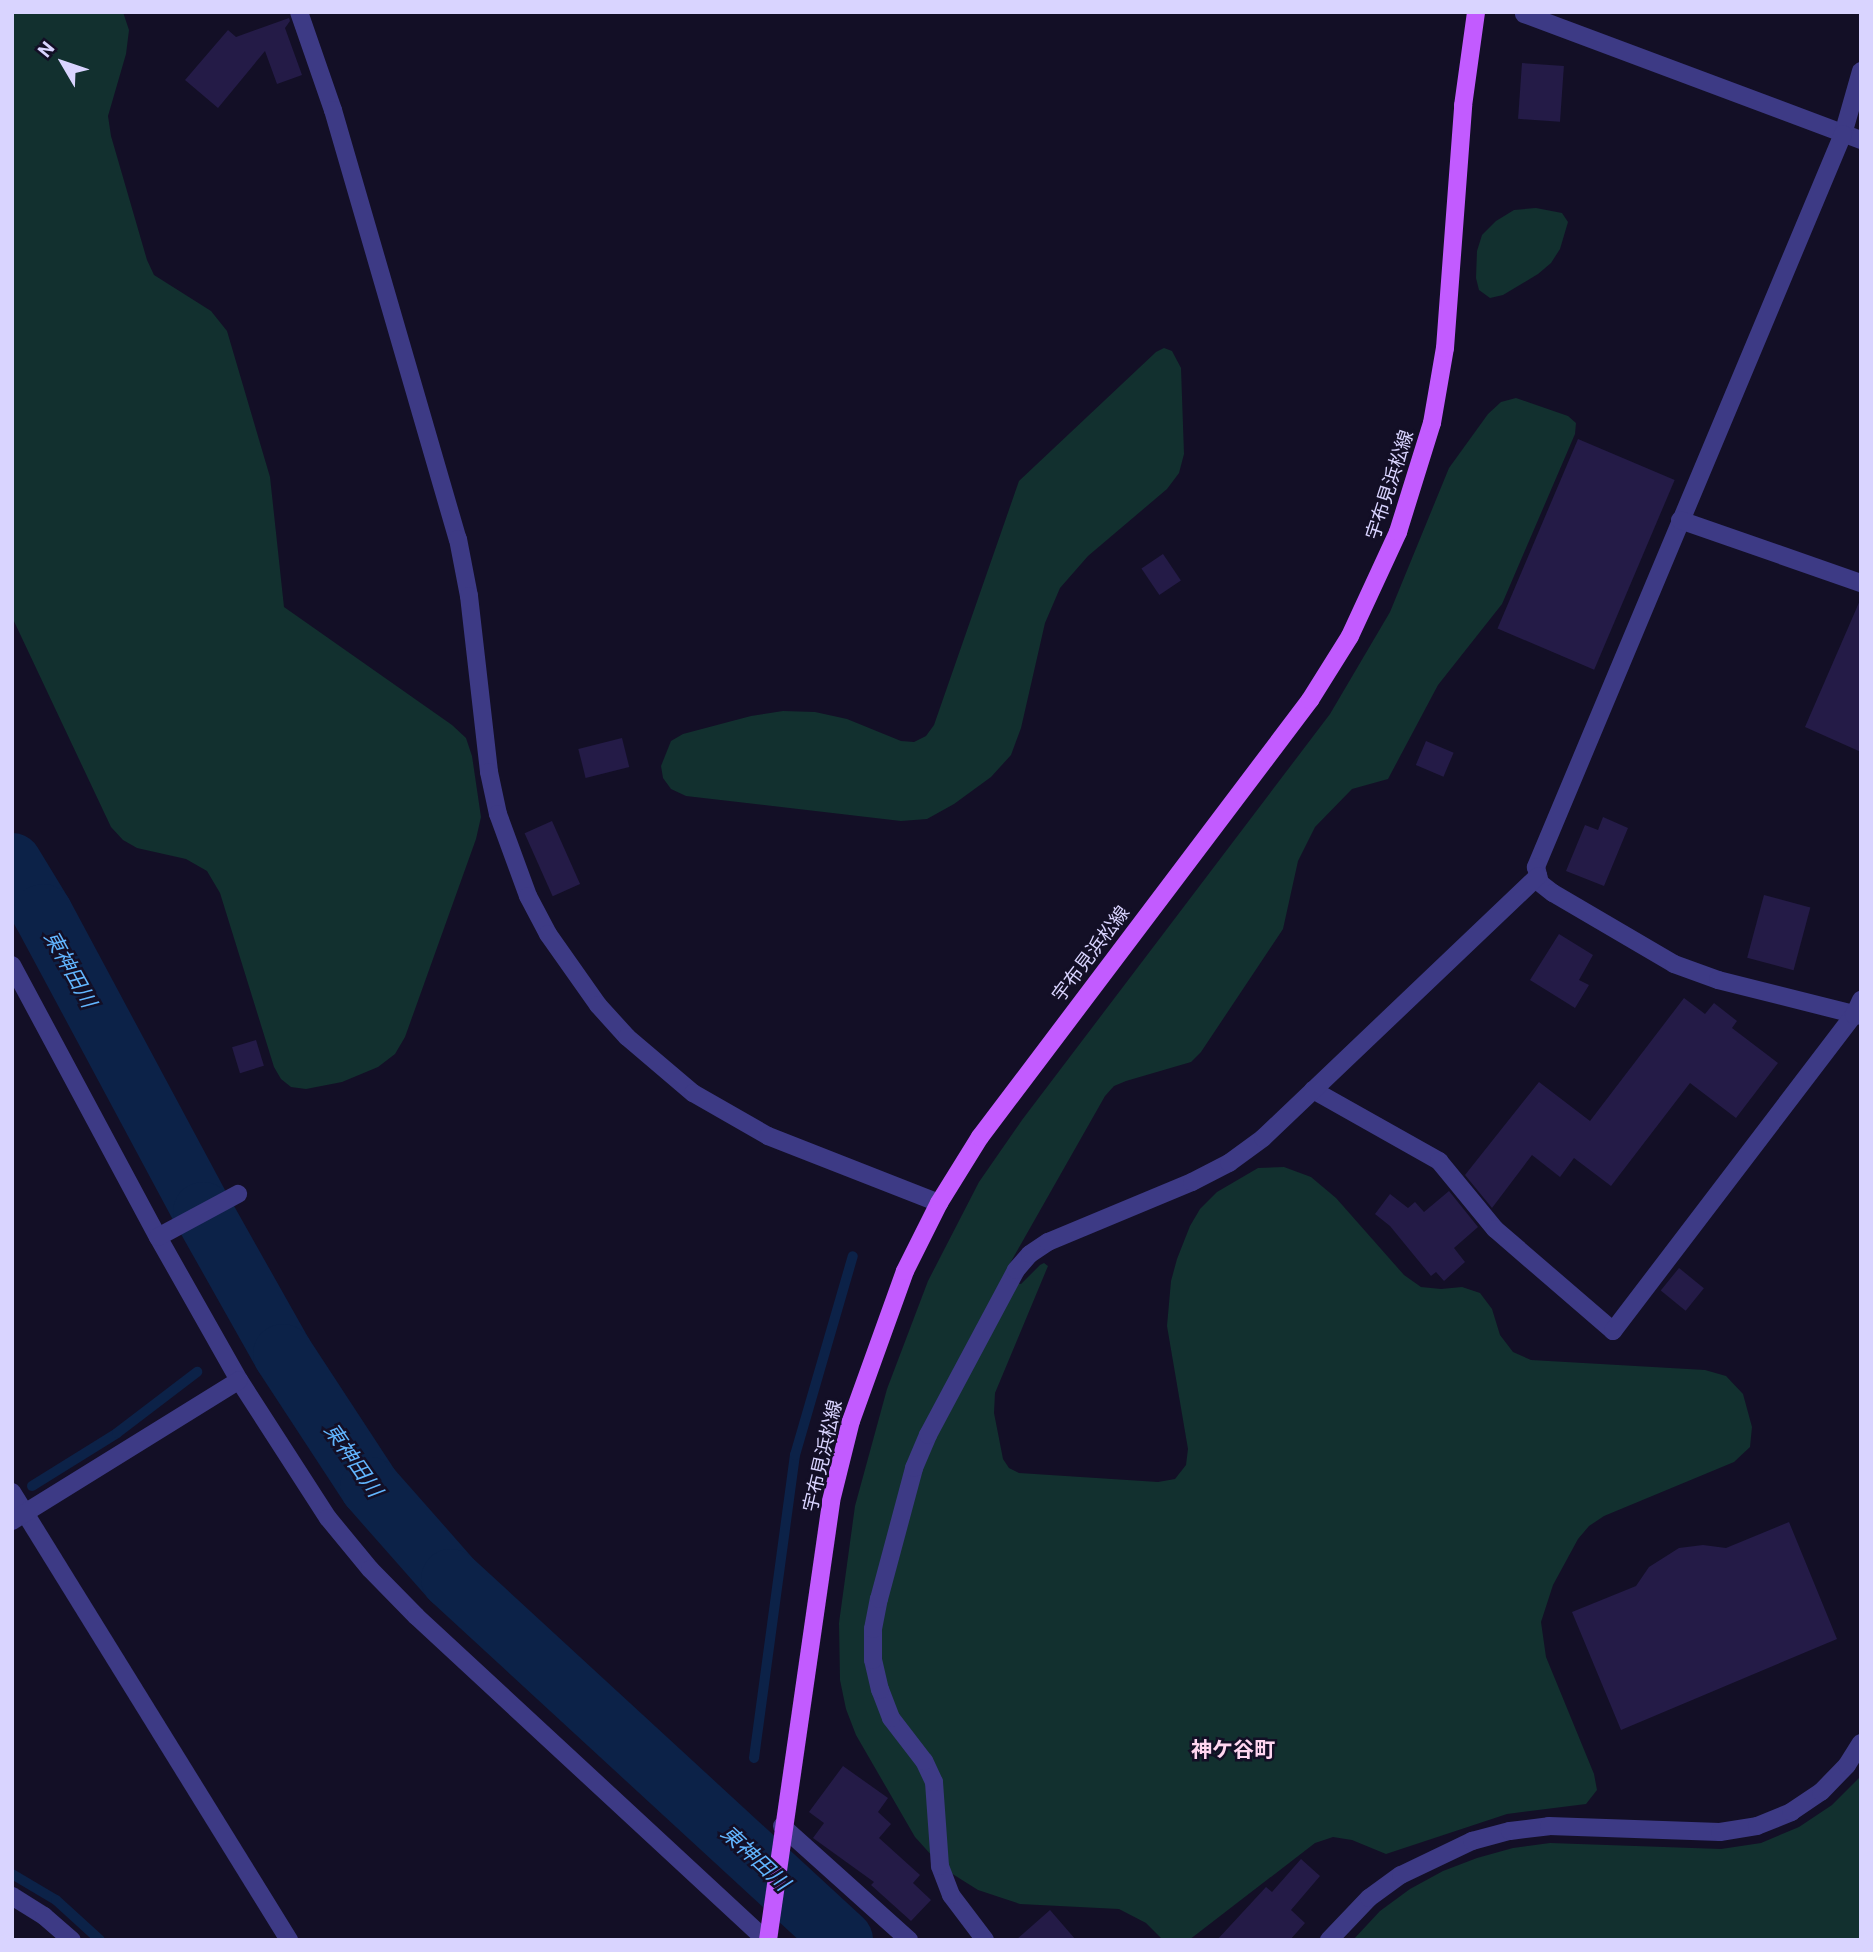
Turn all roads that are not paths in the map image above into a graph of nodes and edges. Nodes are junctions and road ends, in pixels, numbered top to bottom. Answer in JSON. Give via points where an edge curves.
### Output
{"nodes":[{"id":1,"x":299,"y":12,"type":"edge"},
{"id":2,"x":1476,"y":12,"type":"edge"},
{"id":3,"x":1524,"y":14,"type":"edge"},
{"id":4,"x":1861,"y":71,"type":"edge"},
{"id":5,"x":1843,"y":134,"type":"junction"},
{"id":6,"x":1861,"y":140,"type":"edge"},
{"id":7,"x":1680,"y":520,"type":"junction"},
{"id":8,"x":1861,"y":583,"type":"edge"},
{"id":9,"x":1538,"y":876,"type":"junction"},
{"id":10,"x":12,"y":965,"type":"edge"},
{"id":11,"x":1859,"y":1010,"type":"edge"},
{"id":12,"x":1313,"y":1090,"type":"junction"},
{"id":13,"x":238,"y":1194,"type":"dead end"},
{"id":14,"x":939,"y":1203,"type":"junction"},
{"id":15,"x":162,"y":1235,"type":"junction"},
{"id":16,"x":239,"y":1380,"type":"junction"},
{"id":17,"x":12,"y":1492,"type":"edge"},
{"id":18,"x":19,"y":1517,"type":"edge"},
{"id":19,"x":1861,"y":1743,"type":"edge"},
{"id":20,"x":782,"y":1829,"type":"junction"},
{"id":21,"x":12,"y":1896,"type":"edge"},
{"id":22,"x":768,"y":1935,"type":"edge"},
{"id":23,"x":72,"y":1940,"type":"edge"},
{"id":24,"x":289,"y":1940,"type":"edge"},
{"id":25,"x":909,"y":1940,"type":"edge"},
{"id":26,"x":985,"y":1940,"type":"edge"},
{"id":27,"x":1329,"y":1940,"type":"edge"}],
"edges":[{"from":1,"to":14,"type":"street","via":[[340,131],[458,539],[498,814],[548,934],[605,1013],[693,1093],[768,1136]]},
{"from":2,"to":14,"type":"main road","name":"宇布見浜松線","via":[[1463,106],[1439,386],[1422,460],[1384,567],[1350,636],[1310,700],[1003,1105]]},
{"from":3,"to":5,"type":"street"},
{"from":4,"to":5,"type":"street"},
{"from":5,"to":6,"type":"street"},
{"from":5,"to":7,"type":"street"},
{"from":7,"to":8,"type":"street"},
{"from":7,"to":9,"type":"street","via":[[1540,851]]},
{"from":9,"to":11,"type":"street","via":[[1553,893],[1674,964],[1718,980]]},
{"from":9,"to":12,"type":"street"},
{"from":10,"to":15,"type":"street"},
{"from":11,"to":12,"type":"street","via":[[1613,1331],[1495,1229],[1439,1161]]},
{"from":12,"to":26,"type":"street","via":[[1229,1163],[1030,1254],[1016,1270],[917,1459],[879,1599],[873,1660],[891,1718],[934,1782],[940,1866],[951,1895]]},
{"from":13,"to":15,"type":"street"},
{"from":14,"to":20,"type":"main road","name":"宇布見浜松線","via":[[863,1381],[840,1461]]},
{"from":15,"to":16,"type":"street"},
{"from":16,"to":18,"type":"street"},
{"from":16,"to":22,"type":"street","via":[[316,1500],[392,1593]]},
{"from":17,"to":18,"type":"street"},
{"from":18,"to":24,"type":"street"},
{"from":19,"to":27,"type":"street","via":[[1847,1766],[1821,1792],[1791,1812],[1756,1826],[1720,1832],[1549,1826],[1472,1841],[1401,1875],[1369,1898]]},
{"from":20,"to":22,"type":"main road","name":"宇布見浜松線"},
{"from":20,"to":25,"type":"street"},
{"from":21,"to":23,"type":"street"}]}
